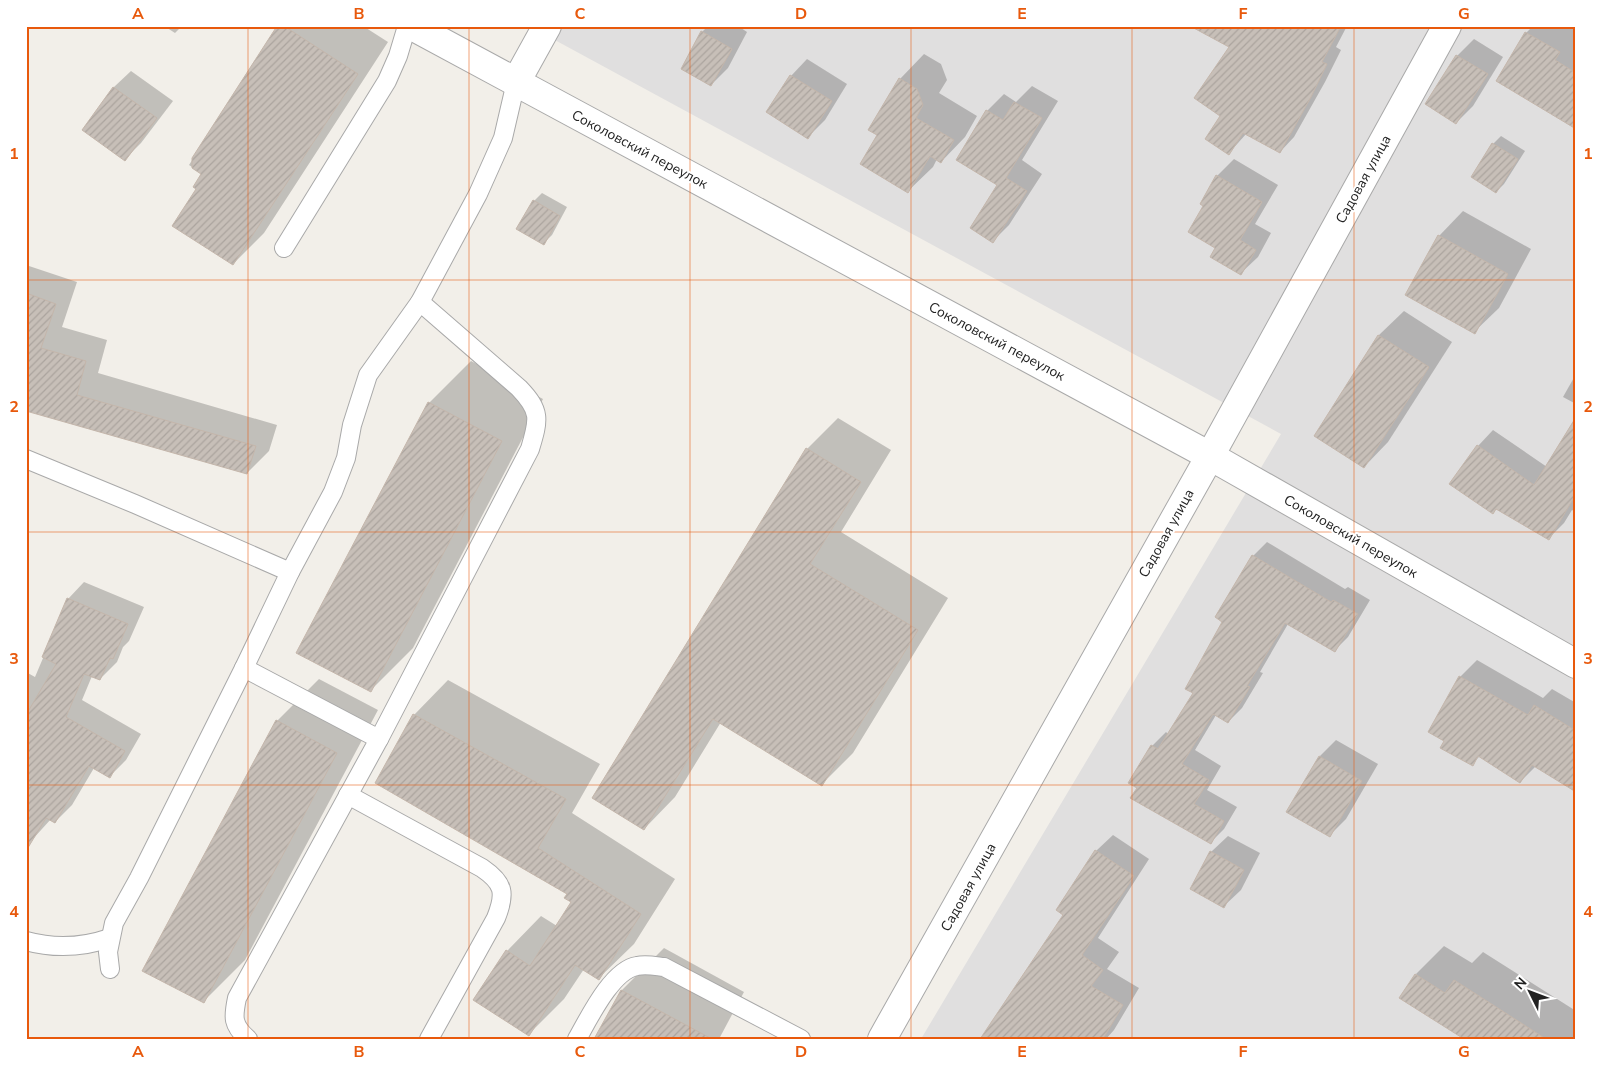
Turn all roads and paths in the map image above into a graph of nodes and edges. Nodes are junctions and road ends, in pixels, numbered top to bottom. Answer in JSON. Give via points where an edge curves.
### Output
{"nodes":[{"id":1,"x":407,"y":26,"type":"edge"},
{"id":2,"x":412,"y":26,"type":"edge"},
{"id":3,"x":547,"y":26,"type":"edge"},
{"id":4,"x":1447,"y":26,"type":"edge"},
{"id":5,"x":516,"y":82,"type":"junction"},
{"id":6,"x":284,"y":248,"type":"dead end"},
{"id":7,"x":420,"y":302,"type":"junction"},
{"id":8,"x":1210,"y":456,"type":"junction"},
{"id":9,"x":26,"y":459,"type":"edge"},
{"id":10,"x":290,"y":572,"type":"junction"},
{"id":11,"x":1574,"y":657,"type":"edge"},
{"id":12,"x":244,"y":668,"type":"junction"},
{"id":13,"x":379,"y":739,"type":"junction"},
{"id":14,"x":348,"y":796,"type":"junction"},
{"id":15,"x":110,"y":938,"type":"junction"},
{"id":16,"x":26,"y":941,"type":"edge"},
{"id":17,"x":110,"y":969,"type":"dead end"},
{"id":18,"x":248,"y":1039,"type":"edge"},
{"id":19,"x":429,"y":1039,"type":"edge"},
{"id":20,"x":577,"y":1039,"type":"edge"},
{"id":21,"x":801,"y":1039,"type":"edge"},
{"id":22,"x":882,"y":1039,"type":"edge"}],
"edges":[{"from":1,"to":6,"type":"lane","via":[[387,82]]},
{"from":2,"to":5,"type":"street","name":"Соколовский переулок"},
{"from":3,"to":5,"type":"street"},
{"from":4,"to":8,"type":"street","name":"Садовая улица"},
{"from":5,"to":7,"type":"lane","via":[[503,138],[478,194]]},
{"from":5,"to":8,"type":"street","name":"Соколовский переулок"},
{"from":7,"to":10,"type":"lane","via":[[368,375],[334,492]]},
{"from":7,"to":13,"type":"lane","via":[[519,388],[537,414],[530,449]]},
{"from":8,"to":11,"type":"street","name":"Соколовский переулок"},
{"from":8,"to":22,"type":"street","name":"Садовая улица"},
{"from":9,"to":10,"type":"lane"},
{"from":10,"to":12,"type":"lane"},
{"from":12,"to":13,"type":"lane"},
{"from":12,"to":15,"type":"lane","via":[[114,923]]},
{"from":13,"to":14,"type":"lane"},
{"from":14,"to":18,"type":"lane","via":[[237,998],[234,1022]]},
{"from":14,"to":19,"type":"lane","via":[[482,868],[495,877],[502,889],[502,902],[496,918]]},
{"from":15,"to":16,"type":"lane","via":[[64,947]]},
{"from":15,"to":17,"type":"lane"},
{"from":20,"to":21,"type":"lane","via":[[604,994],[619,976],[636,966],[664,967]]}]}
